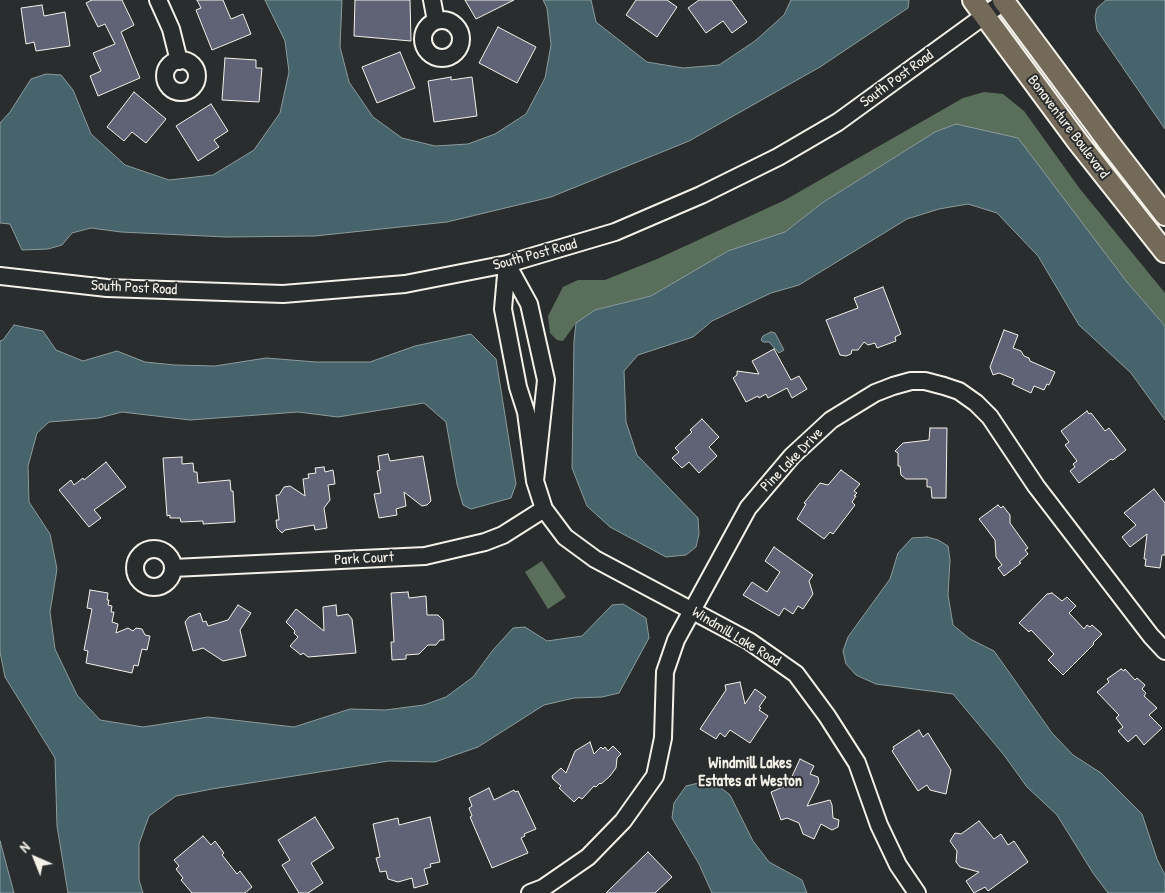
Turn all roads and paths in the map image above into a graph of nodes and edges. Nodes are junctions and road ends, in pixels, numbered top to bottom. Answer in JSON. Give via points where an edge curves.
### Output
{"nodes":[{"id":1,"x":158,"y":0,"type":"edge"},
{"id":2,"x":432,"y":0,"type":"edge"},
{"id":3,"x":1004,"y":0,"type":"edge"},
{"id":4,"x":978,"y":8,"type":"edge"},
{"id":5,"x":436,"y":21,"type":"dead end"},
{"id":6,"x":179,"y":61,"type":"dead end"},
{"id":7,"x":1165,"y":215,"type":"edge"},
{"id":8,"x":1165,"y":252,"type":"edge"},
{"id":9,"x":507,"y":264,"type":"junction"},
{"id":10,"x":0,"y":276,"type":"edge"},
{"id":11,"x":535,"y":481,"type":"junction"},
{"id":12,"x":544,"y":509,"type":"junction"},
{"id":13,"x":173,"y":568,"type":"dead end"},
{"id":14,"x":692,"y":610,"type":"junction"},
{"id":15,"x":1165,"y":651,"type":"edge"},
{"id":16,"x":530,"y":893,"type":"edge"},
{"id":17,"x":917,"y":893,"type":"edge"}],
"edges":[{"from":1,"to":6,"type":"street","via":[[171,28]]},
{"from":2,"to":5,"type":"street"},
{"from":3,"to":4,"type":"street","name":"South Post Road"},
{"from":3,"to":7,"type":"main road","name":"Bonaventure Boulevard"},
{"from":4,"to":8,"type":"main road","name":"Bonaventure Boulevard"},
{"from":4,"to":9,"type":"street","name":"South Post Road","via":[[838,122],[778,158],[615,232]]},
{"from":9,"to":10,"type":"street","name":"South Post Road","via":[[405,284],[283,294],[108,288]]},
{"from":9,"to":11,"type":"street","name":"Windmill Lake Road","via":[[503,309],[526,412]]},
{"from":9,"to":11,"type":"street","name":"Windmill Lake Road","via":[[529,304],[546,380]]},
{"from":11,"to":12,"type":"street","name":"Windmill Lake Road"},
{"from":12,"to":13,"type":"street","name":"Park Court","via":[[502,536],[425,556]]},
{"from":12,"to":14,"type":"street","name":"Windmill Lake Road","via":[[566,537],[595,558]]},
{"from":14,"to":15,"type":"street","name":"Pine Lake Drive","via":[[748,508],[792,456],[831,420],[875,392],[925,381],[960,391],[990,417],[1036,486]]},
{"from":14,"to":16,"type":"street","name":"Pine Lake Drive","via":[[676,640],[665,672],[664,738],[655,776],[623,821],[588,857],[543,888]]},
{"from":14,"to":17,"type":"street","name":"Windmill Lake Road","via":[[749,641],[796,674],[857,763],[879,825],[898,865]]}]}
